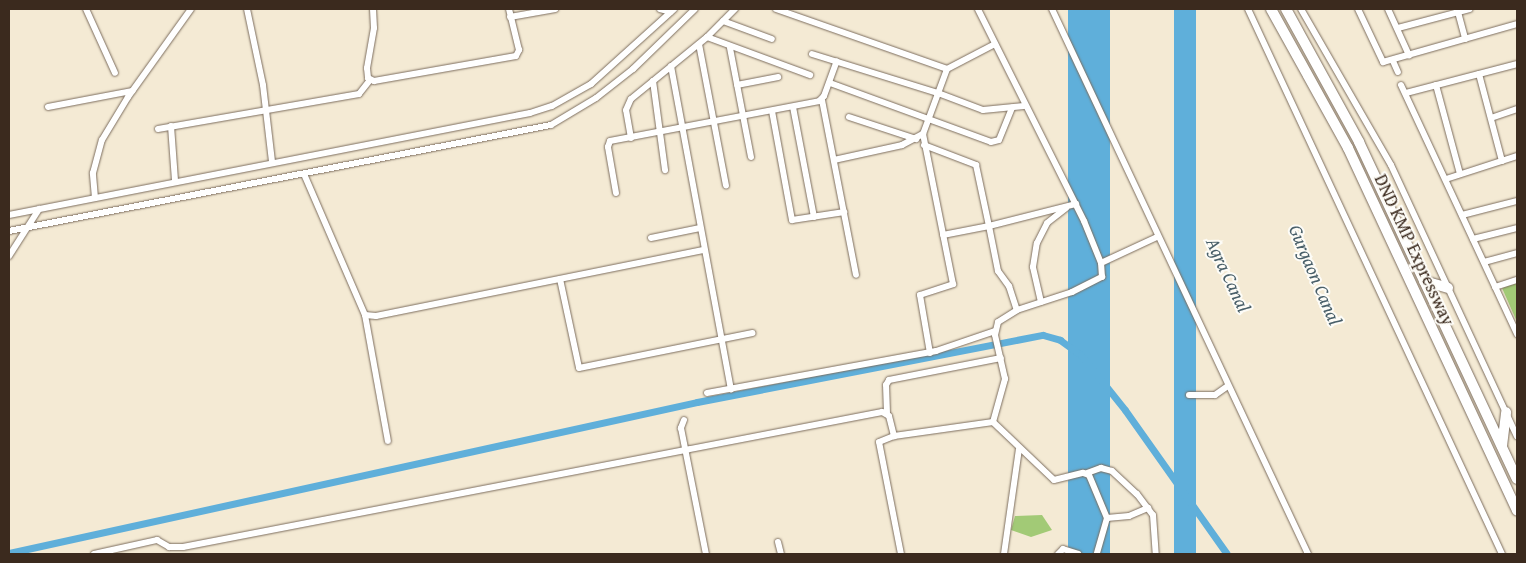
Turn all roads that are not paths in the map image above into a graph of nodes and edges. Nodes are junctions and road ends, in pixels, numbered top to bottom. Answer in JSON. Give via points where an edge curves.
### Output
{"nodes":[{"id":1,"x":86,"y":9,"type":"edge"},
{"id":2,"x":191,"y":9,"type":"edge"},
{"id":3,"x":247,"y":9,"type":"edge"},
{"id":4,"x":373,"y":9,"type":"edge"},
{"id":5,"x":509,"y":9,"type":"edge"},
{"id":6,"x":555,"y":9,"type":"edge"},
{"id":7,"x":660,"y":9,"type":"edge"},
{"id":8,"x":695,"y":9,"type":"edge"},
{"id":9,"x":735,"y":9,"type":"edge"},
{"id":10,"x":776,"y":9,"type":"edge"},
{"id":11,"x":978,"y":9,"type":"edge"},
{"id":12,"x":1052,"y":9,"type":"edge"},
{"id":13,"x":1248,"y":9,"type":"edge"},
{"id":14,"x":1271,"y":9,"type":"edge"},
{"id":15,"x":1286,"y":9,"type":"edge"},
{"id":16,"x":1301,"y":9,"type":"edge"},
{"id":17,"x":1358,"y":9,"type":"edge"},
{"id":18,"x":1388,"y":9,"type":"edge"},
{"id":19,"x":1470,"y":9,"type":"edge"},
{"id":20,"x":672,"y":10,"type":"edge"},
{"id":21,"x":1458,"y":12,"type":"junction"},
{"id":22,"x":510,"y":17,"type":"junction"},
{"id":23,"x":723,"y":21,"type":"junction"},
{"id":24,"x":1517,"y":24,"type":"edge"},
{"id":25,"x":1398,"y":28,"type":"junction"},
{"id":26,"x":707,"y":38,"type":"junction"},
{"id":27,"x":1465,"y":38,"type":"junction"},
{"id":28,"x":772,"y":39,"type":"dead end"},
{"id":29,"x":699,"y":44,"type":"junction"},
{"id":30,"x":995,"y":44,"type":"junction"},
{"id":31,"x":730,"y":48,"type":"junction"},
{"id":32,"x":812,"y":54,"type":"dead end"},
{"id":33,"x":1409,"y":55,"type":"junction"},
{"id":34,"x":837,"y":61,"type":"junction"},
{"id":35,"x":1393,"y":61,"type":"junction"},
{"id":36,"x":1517,"y":64,"type":"edge"},
{"id":37,"x":671,"y":66,"type":"junction"},
{"id":38,"x":947,"y":70,"type":"junction"},
{"id":39,"x":1398,"y":72,"type":"dead end"},
{"id":40,"x":115,"y":73,"type":"dead end"},
{"id":41,"x":1479,"y":74,"type":"junction"},
{"id":42,"x":810,"y":75,"type":"dead end"},
{"id":43,"x":778,"y":77,"type":"dead end"},
{"id":44,"x":370,"y":80,"type":"junction"},
{"id":45,"x":653,"y":81,"type":"junction"},
{"id":46,"x":830,"y":83,"type":"junction"},
{"id":47,"x":1401,"y":84,"type":"dead end"},
{"id":48,"x":737,"y":85,"type":"junction"},
{"id":49,"x":1436,"y":85,"type":"junction"},
{"id":50,"x":132,"y":91,"type":"junction"},
{"id":51,"x":938,"y":93,"type":"junction"},
{"id":52,"x":1406,"y":93,"type":"junction"},
{"id":53,"x":822,"y":100,"type":"junction"},
{"id":54,"x":1024,"y":106,"type":"junction"},
{"id":55,"x":48,"y":107,"type":"dead end"},
{"id":56,"x":793,"y":107,"type":"junction"},
{"id":57,"x":1012,"y":108,"type":"junction"},
{"id":58,"x":266,"y":109,"type":"junction"},
{"id":59,"x":1517,"y":109,"type":"edge"},
{"id":60,"x":772,"y":111,"type":"junction"},
{"id":61,"x":744,"y":117,"type":"junction"},
{"id":62,"x":849,"y":117,"type":"dead end"},
{"id":63,"x":1491,"y":118,"type":"junction"},
{"id":64,"x":929,"y":119,"type":"junction"},
{"id":65,"x":714,"y":124,"type":"junction"},
{"id":66,"x":171,"y":126,"type":"junction"},
{"id":67,"x":158,"y":129,"type":"dead end"},
{"id":68,"x":683,"y":129,"type":"junction"},
{"id":69,"x":660,"y":133,"type":"junction"},
{"id":70,"x":923,"y":134,"type":"junction"},
{"id":71,"x":631,"y":138,"type":"junction"},
{"id":72,"x":916,"y":139,"type":"junction"},
{"id":73,"x":924,"y":145,"type":"junction"},
{"id":74,"x":1517,"y":156,"type":"edge"},
{"id":75,"x":751,"y":157,"type":"dead end"},
{"id":76,"x":834,"y":160,"type":"junction"},
{"id":77,"x":1502,"y":161,"type":"junction"},
{"id":78,"x":272,"y":162,"type":"junction"},
{"id":79,"x":665,"y":170,"type":"dead end"},
{"id":80,"x":304,"y":174,"type":"junction"},
{"id":81,"x":1460,"y":174,"type":"junction"},
{"id":82,"x":1446,"y":179,"type":"junction"},
{"id":83,"x":175,"y":181,"type":"junction"},
{"id":84,"x":726,"y":185,"type":"dead end"},
{"id":85,"x":616,"y":193,"type":"dead end"},
{"id":86,"x":95,"y":198,"type":"junction"},
{"id":87,"x":1517,"y":201,"type":"edge"},
{"id":88,"x":1072,"y":205,"type":"junction"},
{"id":89,"x":39,"y":209,"type":"junction"},
{"id":90,"x":844,"y":212,"type":"junction"},
{"id":91,"x":9,"y":215,"type":"edge"},
{"id":92,"x":1462,"y":215,"type":"junction"},
{"id":93,"x":814,"y":217,"type":"junction"},
{"id":94,"x":989,"y":226,"type":"junction"},
{"id":95,"x":30,"y":227,"type":"junction"},
{"id":96,"x":700,"y":228,"type":"junction"},
{"id":97,"x":1517,"y":228,"type":"edge"},
{"id":98,"x":9,"y":231,"type":"edge"},
{"id":99,"x":943,"y":235,"type":"junction"},
{"id":100,"x":1157,"y":237,"type":"junction"},
{"id":101,"x":652,"y":238,"type":"dead end"},
{"id":102,"x":1473,"y":239,"type":"junction"},
{"id":103,"x":704,"y":250,"type":"junction"},
{"id":104,"x":1517,"y":253,"type":"edge"},
{"id":105,"x":9,"y":256,"type":"edge"},
{"id":106,"x":1101,"y":262,"type":"junction"},
{"id":107,"x":1484,"y":262,"type":"junction"},
{"id":108,"x":856,"y":276,"type":"dead end"},
{"id":109,"x":560,"y":279,"type":"junction"},
{"id":110,"x":1517,"y":280,"type":"edge"},
{"id":111,"x":1424,"y":281,"type":"junction"},
{"id":112,"x":1495,"y":287,"type":"junction"},
{"id":113,"x":1448,"y":288,"type":"junction"},
{"id":114,"x":1041,"y":302,"type":"junction"},
{"id":115,"x":1017,"y":310,"type":"junction"},
{"id":116,"x":364,"y":315,"type":"junction"},
{"id":117,"x":752,"y":333,"type":"dead end"},
{"id":118,"x":995,"y":333,"type":"junction"},
{"id":119,"x":1517,"y":334,"type":"edge"},
{"id":120,"x":720,"y":340,"type":"junction"},
{"id":121,"x":930,"y":353,"type":"junction"},
{"id":122,"x":1001,"y":358,"type":"junction"},
{"id":123,"x":1228,"y":386,"type":"junction"},
{"id":124,"x":731,"y":389,"type":"junction"},
{"id":125,"x":707,"y":393,"type":"dead end"},
{"id":126,"x":1189,"y":395,"type":"dead end"},
{"id":127,"x":887,"y":412,"type":"junction"},
{"id":128,"x":1506,"y":412,"type":"junction"},
{"id":129,"x":684,"y":420,"type":"dead end"},
{"id":130,"x":993,"y":422,"type":"junction"},
{"id":131,"x":894,"y":436,"type":"junction"},
{"id":132,"x":1517,"y":436,"type":"edge"},
{"id":133,"x":388,"y":441,"type":"dead end"},
{"id":134,"x":1502,"y":447,"type":"junction"},
{"id":135,"x":684,"y":449,"type":"junction"},
{"id":136,"x":1019,"y":449,"type":"junction"},
{"id":137,"x":1087,"y":473,"type":"junction"},
{"id":138,"x":1517,"y":479,"type":"edge"},
{"id":139,"x":1148,"y":508,"type":"junction"},
{"id":140,"x":1517,"y":510,"type":"edge"},
{"id":141,"x":1107,"y":518,"type":"junction"},
{"id":142,"x":778,"y":542,"type":"dead end"},
{"id":143,"x":94,"y":554,"type":"edge"},
{"id":144,"x":706,"y":554,"type":"edge"},
{"id":145,"x":780,"y":554,"type":"edge"},
{"id":146,"x":901,"y":554,"type":"edge"},
{"id":147,"x":1004,"y":554,"type":"edge"},
{"id":148,"x":1058,"y":554,"type":"edge"},
{"id":149,"x":1078,"y":554,"type":"edge"},
{"id":150,"x":1098,"y":554,"type":"edge"},
{"id":151,"x":1156,"y":554,"type":"edge"},
{"id":152,"x":1308,"y":554,"type":"edge"},
{"id":153,"x":1502,"y":554,"type":"edge"}],
"edges":[{"from":1,"to":40,"type":"street"},
{"from":2,"to":50,"type":"street"},
{"from":3,"to":58,"type":"street"},
{"from":4,"to":44,"type":"street","via":[[374,28],[367,68]]},
{"from":5,"to":22,"type":"street"},
{"from":6,"to":22,"type":"street"},
{"from":7,"to":20,"type":"street"},
{"from":8,"to":80,"type":"street","via":[[633,69],[596,98],[551,125]]},
{"from":9,"to":23,"type":"street"},
{"from":10,"to":38,"type":"street"},
{"from":11,"to":30,"type":"street"},
{"from":12,"to":100,"type":"street"},
{"from":13,"to":153,"type":"street"},
{"from":14,"to":140,"type":"highway","name":"DND KMP Expressway","via":[[1348,148]]},
{"from":15,"to":111,"type":"highway","name":"DND KMP Expressway","via":[[1359,142]]},
{"from":16,"to":113,"type":"street","via":[[1391,165]]},
{"from":17,"to":35,"type":"street","via":[[1380,58],[1383,62]]},
{"from":18,"to":25,"type":"street"},
{"from":19,"to":21,"type":"street"},
{"from":20,"to":78,"type":"street","via":[[590,84],[552,106],[530,113]]},
{"from":21,"to":25,"type":"street"},
{"from":21,"to":27,"type":"street"},
{"from":22,"to":44,"type":"street","via":[[519,50],[512,58]]},
{"from":23,"to":26,"type":"street"},
{"from":23,"to":28,"type":"street"},
{"from":24,"to":27,"type":"street"},
{"from":25,"to":33,"type":"street"},
{"from":26,"to":29,"type":"street"},
{"from":26,"to":31,"type":"street"},
{"from":27,"to":33,"type":"street"},
{"from":29,"to":37,"type":"street"},
{"from":29,"to":65,"type":"street"},
{"from":30,"to":38,"type":"street"},
{"from":30,"to":54,"type":"street"},
{"from":31,"to":42,"type":"street"},
{"from":31,"to":48,"type":"street"},
{"from":32,"to":34,"type":"street"},
{"from":33,"to":35,"type":"street"},
{"from":34,"to":46,"type":"street"},
{"from":34,"to":51,"type":"street"},
{"from":35,"to":39,"type":"street"},
{"from":36,"to":41,"type":"street"},
{"from":37,"to":45,"type":"street"},
{"from":37,"to":68,"type":"street"},
{"from":38,"to":51,"type":"street"},
{"from":41,"to":49,"type":"street"},
{"from":41,"to":63,"type":"street"},
{"from":43,"to":48,"type":"street"},
{"from":44,"to":58,"type":"street","via":[[359,94]]},
{"from":45,"to":69,"type":"street"},
{"from":45,"to":71,"type":"street","via":[[627,104]]},
{"from":46,"to":53,"type":"street"},
{"from":46,"to":64,"type":"street"},
{"from":47,"to":52,"type":"street"},
{"from":48,"to":61,"type":"street"},
{"from":49,"to":52,"type":"street"},
{"from":49,"to":81,"type":"street"},
{"from":50,"to":55,"type":"street"},
{"from":50,"to":86,"type":"street","via":[[98,151],[93,172]]},
{"from":51,"to":57,"type":"street","via":[[988,112]]},
{"from":51,"to":64,"type":"street"},
{"from":52,"to":82,"type":"street"},
{"from":53,"to":56,"type":"street"},
{"from":53,"to":76,"type":"street"},
{"from":54,"to":57,"type":"street"},
{"from":54,"to":88,"type":"street"},
{"from":56,"to":60,"type":"street"},
{"from":56,"to":93,"type":"street"},
{"from":57,"to":64,"type":"street","via":[[1004,132],[995,142]]},
{"from":58,"to":66,"type":"street"},
{"from":58,"to":78,"type":"street"},
{"from":59,"to":63,"type":"street"},
{"from":60,"to":61,"type":"street"},
{"from":60,"to":93,"type":"street","via":[[791,216],[796,221]]},
{"from":61,"to":65,"type":"street"},
{"from":61,"to":75,"type":"street"},
{"from":62,"to":72,"type":"street"},
{"from":63,"to":77,"type":"street"},
{"from":64,"to":70,"type":"street"},
{"from":65,"to":68,"type":"street"},
{"from":65,"to":84,"type":"street"},
{"from":66,"to":67,"type":"street"},
{"from":66,"to":83,"type":"street"},
{"from":68,"to":69,"type":"street"},
{"from":68,"to":96,"type":"street"},
{"from":69,"to":71,"type":"street"},
{"from":69,"to":79,"type":"street"},
{"from":70,"to":72,"type":"street"},
{"from":70,"to":73,"type":"street"},
{"from":71,"to":85,"type":"street","via":[[608,143]]},
{"from":72,"to":76,"type":"street"},
{"from":73,"to":94,"type":"street","via":[[976,165]]},
{"from":73,"to":99,"type":"street"},
{"from":74,"to":77,"type":"street"},
{"from":76,"to":90,"type":"street"},
{"from":77,"to":81,"type":"street"},
{"from":78,"to":83,"type":"street"},
{"from":80,"to":95,"type":"street"},
{"from":80,"to":116,"type":"street"},
{"from":81,"to":82,"type":"street"},
{"from":82,"to":92,"type":"street"},
{"from":83,"to":86,"type":"street"},
{"from":86,"to":89,"type":"street"},
{"from":87,"to":92,"type":"street"},
{"from":88,"to":94,"type":"street"},
{"from":88,"to":106,"type":"street"},
{"from":88,"to":114,"type":"street","via":[[1047,223],[1037,243],[1033,267]]},
{"from":89,"to":91,"type":"street"},
{"from":89,"to":95,"type":"street"},
{"from":90,"to":93,"type":"street"},
{"from":90,"to":108,"type":"street"},
{"from":92,"to":102,"type":"street"},
{"from":94,"to":99,"type":"street"},
{"from":94,"to":115,"type":"street","via":[[998,271],[1009,286]]},
{"from":95,"to":98,"type":"street"},
{"from":95,"to":105,"type":"street"},
{"from":96,"to":101,"type":"street"},
{"from":96,"to":103,"type":"street"},
{"from":97,"to":102,"type":"street"},
{"from":99,"to":121,"type":"street","via":[[953,284],[925,292],[919,297]]},
{"from":100,"to":106,"type":"street"},
{"from":100,"to":123,"type":"street"},
{"from":102,"to":107,"type":"street"},
{"from":103,"to":109,"type":"street"},
{"from":103,"to":120,"type":"street"},
{"from":104,"to":107,"type":"street"},
{"from":106,"to":114,"type":"street","via":[[1102,277],[1096,282]]},
{"from":107,"to":112,"type":"street"},
{"from":109,"to":116,"type":"street"},
{"from":109,"to":120,"type":"street","via":[[579,368]]},
{"from":110,"to":112,"type":"street"},
{"from":111,"to":113,"type":"highway"},
{"from":111,"to":134,"type":"highway","name":"DND KMP Expressway"},
{"from":112,"to":119,"type":"street"},
{"from":113,"to":128,"type":"street"},
{"from":114,"to":115,"type":"street"},
{"from":115,"to":118,"type":"street","via":[[1001,319]]},
{"from":116,"to":133,"type":"street"},
{"from":117,"to":120,"type":"street"},
{"from":118,"to":121,"type":"street"},
{"from":118,"to":122,"type":"street"},
{"from":120,"to":124,"type":"street"},
{"from":121,"to":124,"type":"street"},
{"from":122,"to":127,"type":"street","via":[[889,380],[886,385]]},
{"from":122,"to":130,"type":"street","via":[[1005,379]]},
{"from":123,"to":126,"type":"street","via":[[1217,395]]},
{"from":123,"to":152,"type":"street"},
{"from":124,"to":125,"type":"street"},
{"from":127,"to":131,"type":"street"},
{"from":127,"to":135,"type":"street"},
{"from":128,"to":132,"type":"street"},
{"from":128,"to":134,"type":"highway"},
{"from":129,"to":135,"type":"street","via":[[681,428]]},
{"from":130,"to":131,"type":"street"},
{"from":130,"to":136,"type":"street"},
{"from":131,"to":146,"type":"street","via":[[881,440],[879,445]]},
{"from":134,"to":138,"type":"highway","name":"DND KMP Expressway"},
{"from":135,"to":143,"type":"street","via":[[183,548],[169,547],[157,540]]},
{"from":135,"to":144,"type":"street"},
{"from":136,"to":137,"type":"street","via":[[1057,481]]},
{"from":136,"to":147,"type":"street"},
{"from":137,"to":139,"type":"street","via":[[1101,468],[1117,473]]},
{"from":137,"to":141,"type":"street"},
{"from":139,"to":141,"type":"street","via":[[1128,516]]},
{"from":139,"to":151,"type":"street","via":[[1155,521]]},
{"from":141,"to":150,"type":"street"},
{"from":142,"to":145,"type":"street"},
{"from":148,"to":149,"type":"street","via":[[1063,549]]}]}
